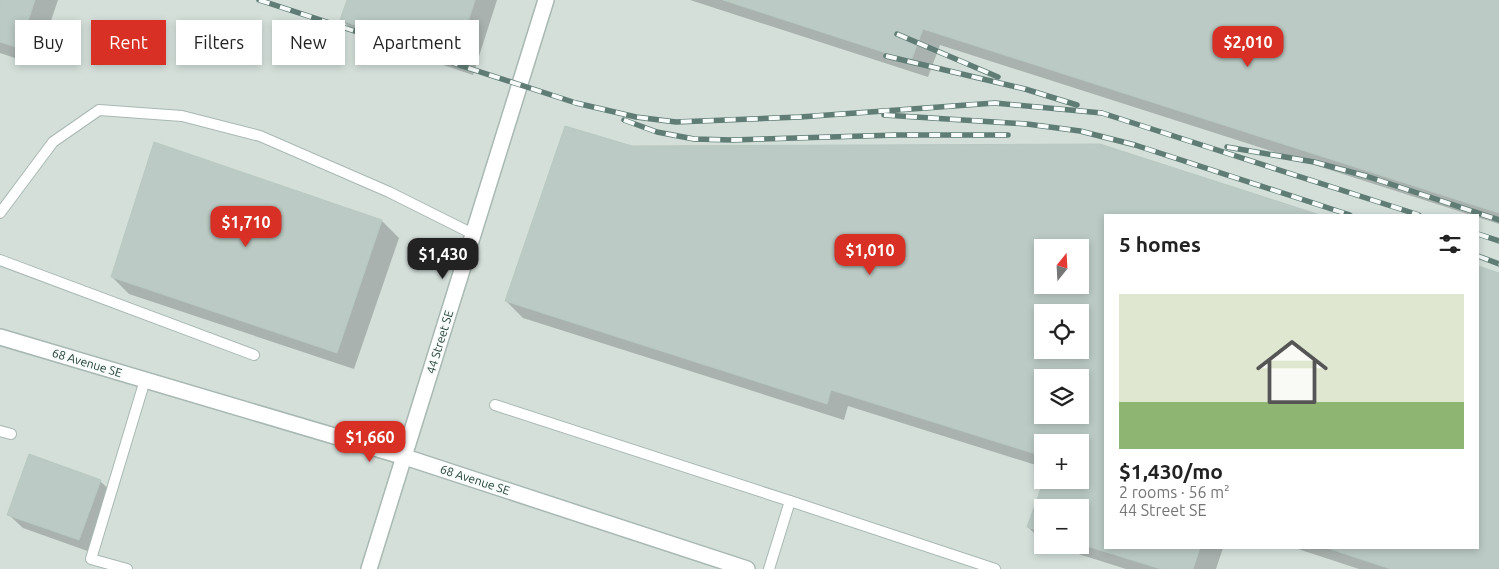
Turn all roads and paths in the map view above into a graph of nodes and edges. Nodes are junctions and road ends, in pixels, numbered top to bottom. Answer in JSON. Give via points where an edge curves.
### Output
{"nodes":[{"id":1,"x":546,"y":0,"type":"edge"},
{"id":2,"x":0,"y":213,"type":"edge"},
{"id":3,"x":473,"y":234,"type":"junction"},
{"id":4,"x":0,"y":260,"type":"edge"},
{"id":5,"x":0,"y":337,"type":"edge"},
{"id":6,"x":254,"y":355,"type":"dead end"},
{"id":7,"x":145,"y":380,"type":"junction"},
{"id":8,"x":495,"y":405,"type":"dead end"},
{"id":9,"x":0,"y":431,"type":"edge"},
{"id":10,"x":11,"y":434,"type":"dead end"},
{"id":11,"x":404,"y":457,"type":"junction"},
{"id":12,"x":790,"y":502,"type":"junction"},
{"id":13,"x":126,"y":569,"type":"edge"},
{"id":14,"x":368,"y":569,"type":"edge"},
{"id":15,"x":747,"y":569,"type":"edge"},
{"id":16,"x":769,"y":569,"type":"edge"},
{"id":17,"x":995,"y":569,"type":"edge"}],
"edges":[{"from":1,"to":3,"type":"street","name":"44 Street SE"},
{"from":2,"to":3,"type":"lane","via":[[53,142],[99,110],[182,116],[260,136],[390,192]]},
{"from":3,"to":11,"type":"street","name":"44 Street SE"},
{"from":4,"to":6,"type":"lane"},
{"from":5,"to":7,"type":"street","name":"68 Avenue SE"},
{"from":7,"to":11,"type":"street","name":"68 Avenue SE"},
{"from":7,"to":13,"type":"lane","via":[[91,559]]},
{"from":8,"to":12,"type":"lane"},
{"from":9,"to":10,"type":"lane"},
{"from":11,"to":14,"type":"street","name":"44 Street SE"},
{"from":11,"to":15,"type":"street","name":"68 Avenue SE"},
{"from":12,"to":16,"type":"lane"},
{"from":12,"to":17,"type":"lane"}]}
